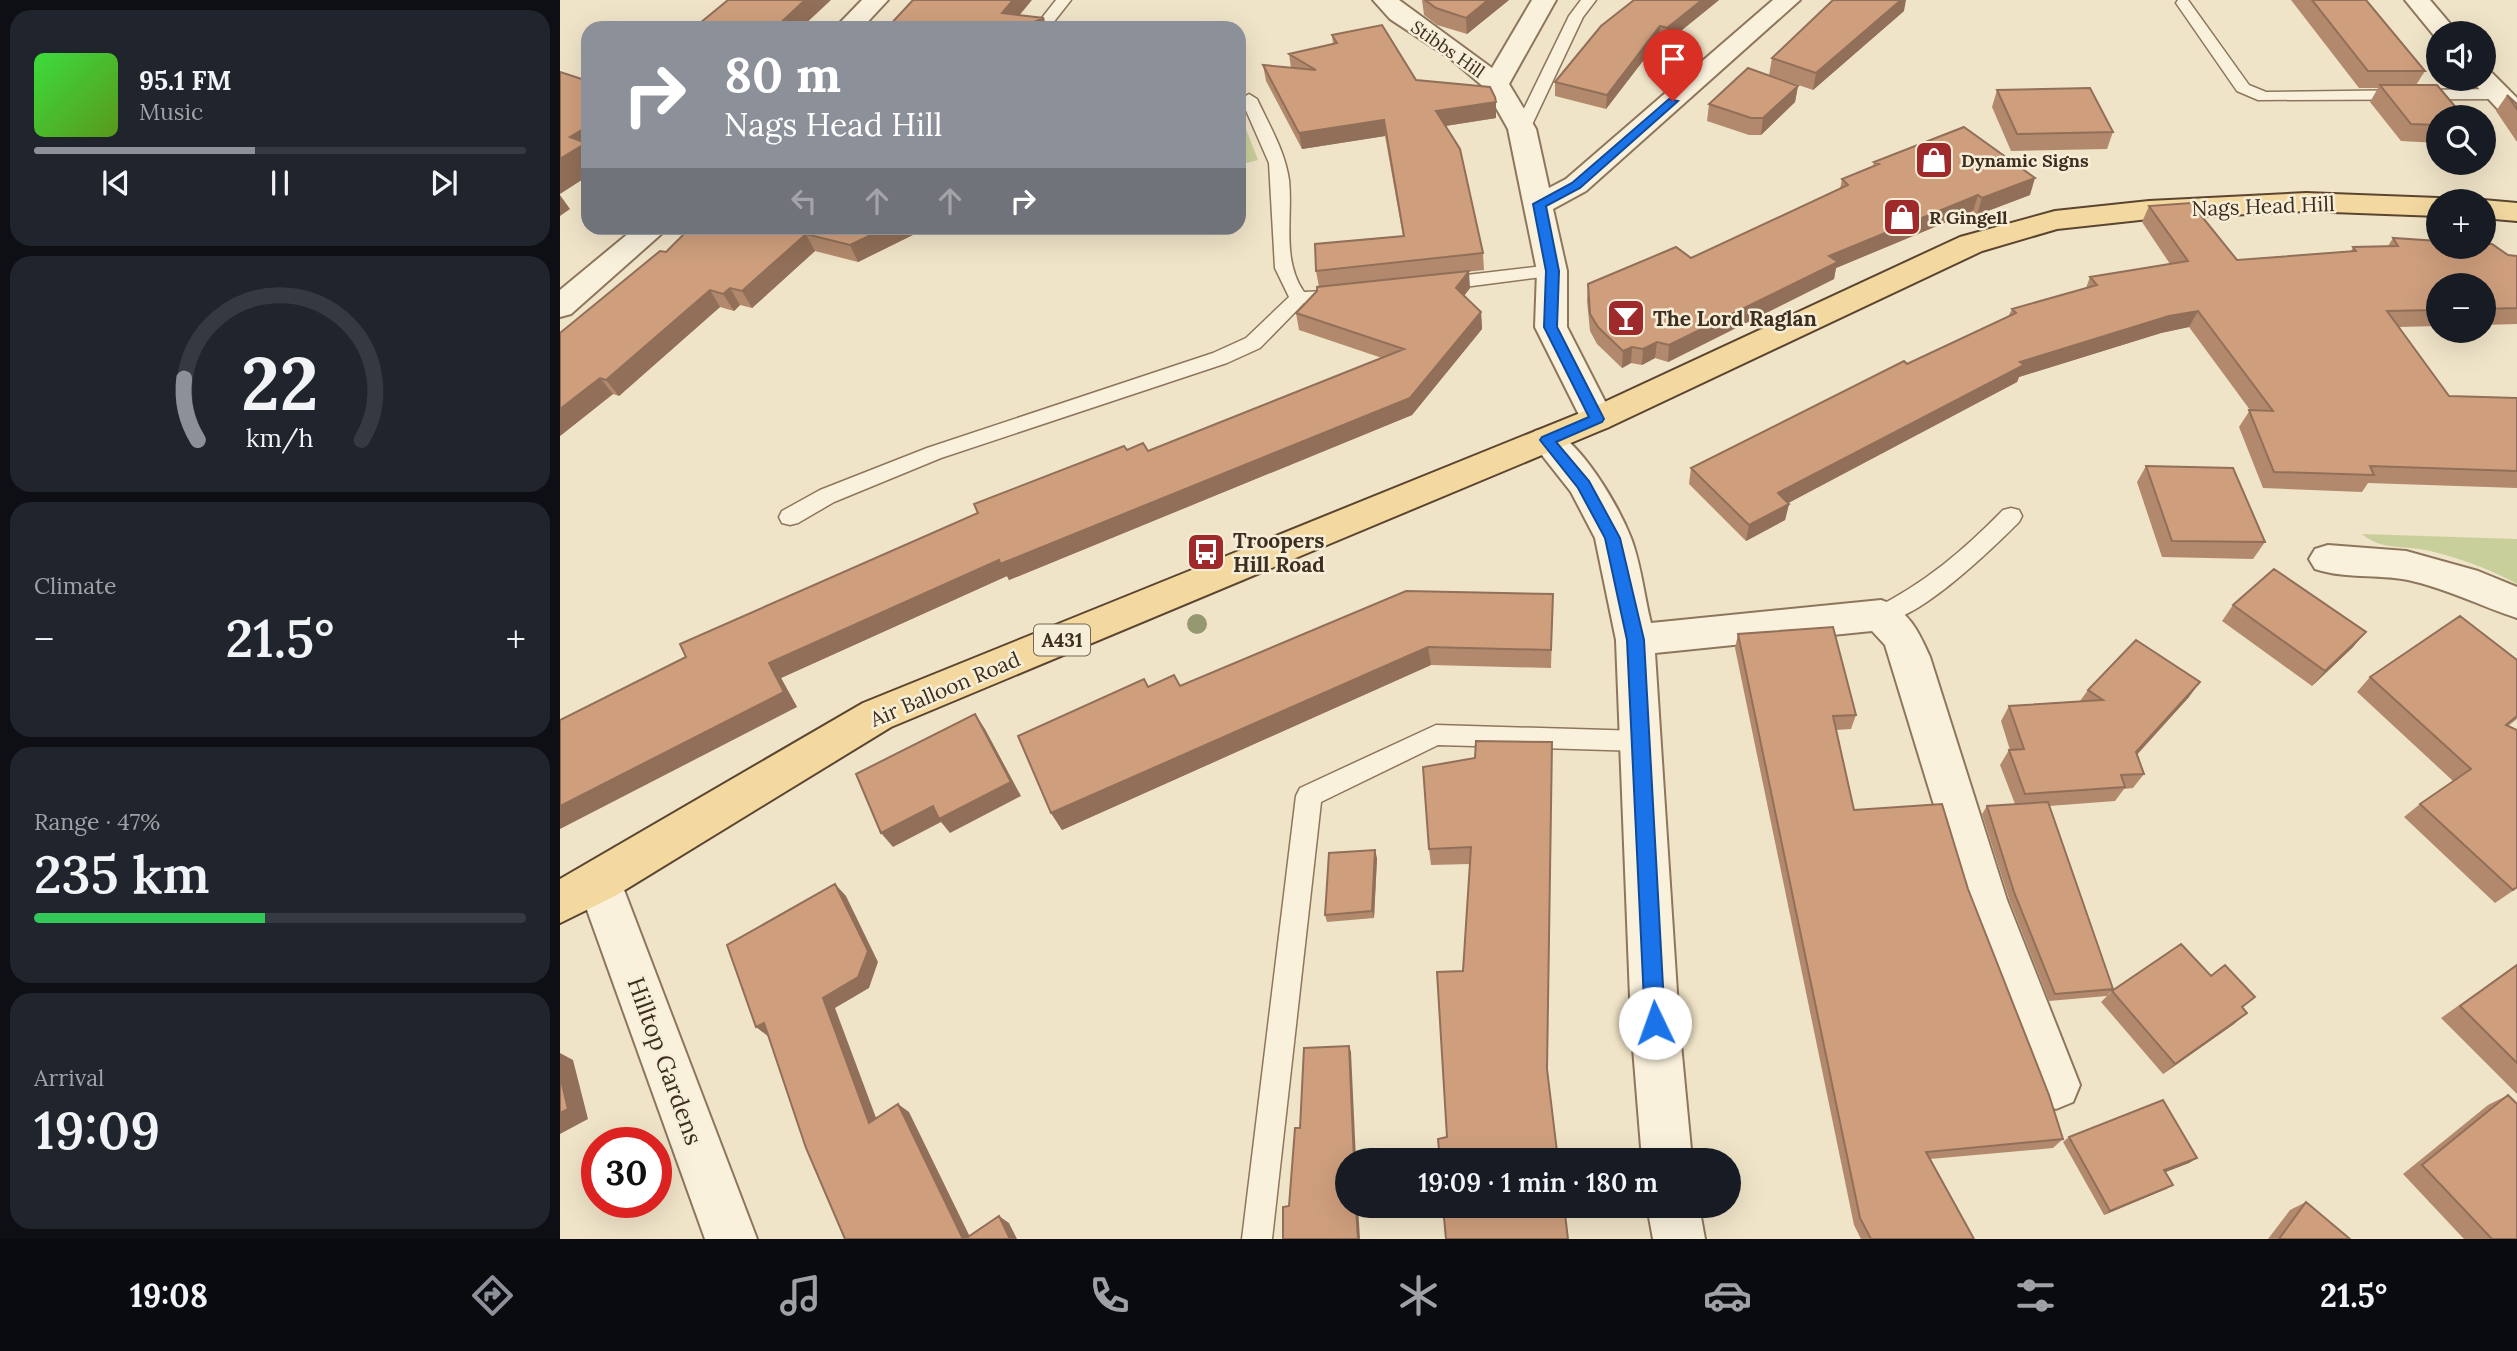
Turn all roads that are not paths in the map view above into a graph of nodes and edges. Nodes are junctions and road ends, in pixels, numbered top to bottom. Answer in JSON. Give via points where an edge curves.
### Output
{"nodes":[{"id":1,"x":876,"y":0,"type":"edge"},
{"id":2,"x":1064,"y":0,"type":"edge"},
{"id":3,"x":1385,"y":0,"type":"edge"},
{"id":4,"x":1544,"y":0,"type":"edge"},
{"id":5,"x":1589,"y":0,"type":"edge"},
{"id":6,"x":1788,"y":0,"type":"edge"},
{"id":7,"x":2417,"y":0,"type":"edge"},
{"id":8,"x":2183,"y":3,"type":"dead end"},
{"id":9,"x":856,"y":21,"type":"edge"},
{"id":10,"x":1047,"y":21,"type":"edge"},
{"id":11,"x":2435,"y":21,"type":"edge"},
{"id":12,"x":1496,"y":84,"type":"junction"},
{"id":13,"x":2426,"y":89,"type":"edge"},
{"id":14,"x":2495,"y":91,"type":"edge"},
{"id":15,"x":1249,"y":99,"type":"dead end"},
{"id":16,"x":2517,"y":113,"type":"edge"},
{"id":17,"x":1522,"y":129,"type":"junction"},
{"id":18,"x":1539,"y":204,"type":"junction"},
{"id":19,"x":2426,"y":207,"type":"edge"},
{"id":20,"x":2496,"y":210,"type":"edge"},
{"id":21,"x":2517,"y":212,"type":"edge"},
{"id":22,"x":645,"y":235,"type":"edge"},
{"id":23,"x":1552,"y":271,"type":"junction"},
{"id":24,"x":1419,"y":286,"type":"edge"},
{"id":25,"x":1365,"y":292,"type":"edge"},
{"id":26,"x":1299,"y":298,"type":"junction"},
{"id":27,"x":560,"y":307,"type":"edge"},
{"id":28,"x":1597,"y":419,"type":"junction"},
{"id":29,"x":1547,"y":440,"type":"junction"},
{"id":30,"x":2011,"y":516,"type":"dead end"},
{"id":31,"x":790,"y":517,"type":"dead end"},
{"id":32,"x":2328,"y":559,"type":"dead end"},
{"id":33,"x":2517,"y":603,"type":"edge"},
{"id":34,"x":1881,"y":615,"type":"junction"},
{"id":35,"x":1636,"y":640,"type":"junction"},
{"id":36,"x":1641,"y":741,"type":"junction"},
{"id":37,"x":579,"y":892,"type":"edge"},
{"id":38,"x":2056,"y":1085,"type":"dead end"},
{"id":39,"x":1666,"y":1148,"type":"edge"},
{"id":40,"x":1675,"y":1218,"type":"edge"},
{"id":41,"x":731,"y":1239,"type":"edge"},
{"id":42,"x":1257,"y":1239,"type":"edge"},
{"id":43,"x":1679,"y":1239,"type":"edge"}],
"edges":[{"from":1,"to":9,"type":"street"},
{"from":2,"to":10,"type":"lane"},
{"from":3,"to":12,"type":"street","name":"Stibbs Hill"},
{"from":4,"to":12,"type":"street"},
{"from":5,"to":17,"type":"lane","via":[[1576,16]]},
{"from":6,"to":18,"type":"street","via":[[1576,185]]},
{"from":7,"to":11,"type":"street"},
{"from":8,"to":13,"type":"lane","via":[[2243,88],[2264,97]]},
{"from":12,"to":17,"type":"street","name":"Stibbs Hill"},
{"from":14,"to":16,"type":"street"},
{"from":15,"to":26,"type":"lane","via":[[1277,164],[1283,262],[1287,285]]},
{"from":17,"to":18,"type":"street","name":"Stibbs Hill"},
{"from":18,"to":23,"type":"street","name":"Stibbs Hill"},
{"from":19,"to":28,"type":"main road","name":"Nags Head Hill","number":"A431","via":[[2306,202],[2055,220],[1971,244]]},
{"from":20,"to":21,"type":"main road"},
{"from":22,"to":27,"type":"street"},
{"from":23,"to":24,"type":"lane"},
{"from":23,"to":28,"type":"street","name":"Stibbs Hill","via":[[1550,327]]},
{"from":25,"to":26,"type":"lane"},
{"from":26,"to":31,"type":"lane","via":[[1253,343],[1220,358],[934,453],[827,496]]},
{"from":28,"to":29,"type":"main road","name":"Nags Head Hill","number":"A431"},
{"from":29,"to":35,"type":"street","via":[[1584,484],[1613,538]]},
{"from":29,"to":37,"type":"main road","name":"Air Balloon Road","number":"A431","via":[[877,715]]},
{"from":30,"to":34,"type":"lane","via":[[1966,563],[1911,601]]},
{"from":32,"to":33,"type":"street","via":[[2406,565],[2465,581]]},
{"from":34,"to":35,"type":"street"},
{"from":34,"to":38,"type":"street","via":[[1900,636],[1910,657],[1985,900]]},
{"from":35,"to":36,"type":"street"},
{"from":36,"to":39,"type":"street"},
{"from":36,"to":42,"type":"lane","via":[[1436,735],[1309,796]]},
{"from":37,"to":41,"type":"street","name":"Hilltop Gardens"},
{"from":40,"to":43,"type":"street"}]}
